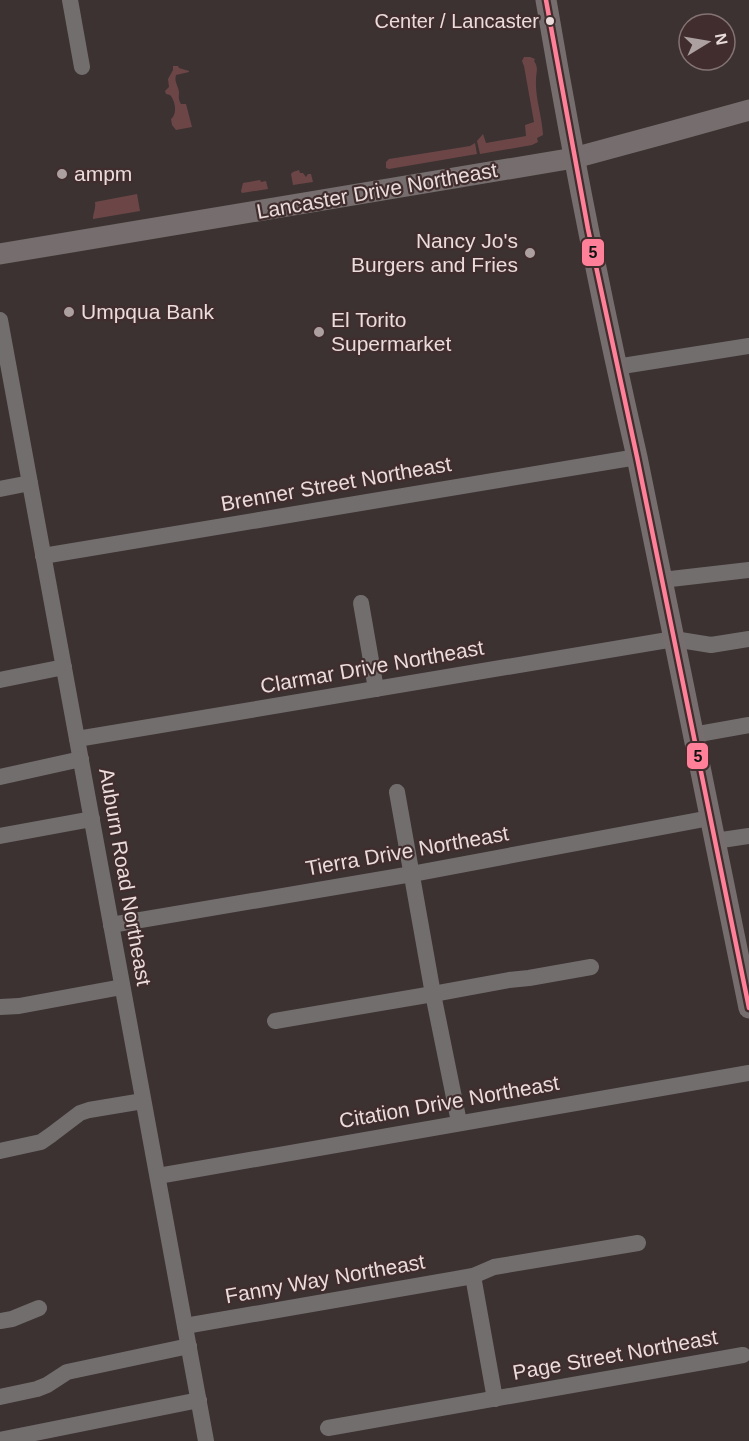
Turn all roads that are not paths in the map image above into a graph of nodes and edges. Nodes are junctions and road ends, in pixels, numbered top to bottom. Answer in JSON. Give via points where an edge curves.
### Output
{"nodes":[{"id":1,"x":70,"y":0,"type":"edge"},
{"id":2,"x":546,"y":0,"type":"edge"},
{"id":3,"x":82,"y":67,"type":"dead end"},
{"id":4,"x":749,"y":110,"type":"edge"},
{"id":5,"x":574,"y":158,"type":"junction"},
{"id":6,"x":0,"y":254,"type":"edge"},
{"id":7,"x":0,"y":320,"type":"edge"},
{"id":8,"x":749,"y":346,"type":"edge"},
{"id":9,"x":616,"y":367,"type":"junction"},
{"id":10,"x":637,"y":457,"type":"junction"},
{"id":11,"x":30,"y":483,"type":"junction"},
{"id":12,"x":0,"y":489,"type":"edge"},
{"id":13,"x":43,"y":556,"type":"junction"},
{"id":14,"x":749,"y":570,"type":"edge"},
{"id":15,"x":662,"y":580,"type":"junction"},
{"id":16,"x":361,"y":603,"type":"dead end"},
{"id":17,"x":674,"y":639,"type":"junction"},
{"id":18,"x":749,"y":639,"type":"edge"},
{"id":19,"x":64,"y":667,"type":"junction"},
{"id":20,"x":0,"y":680,"type":"edge"},
{"id":21,"x":376,"y":689,"type":"junction"},
{"id":22,"x":749,"y":725,"type":"edge"},
{"id":23,"x":693,"y":735,"type":"junction"},
{"id":24,"x":77,"y":739,"type":"junction"},
{"id":25,"x":81,"y":759,"type":"junction"},
{"id":26,"x":0,"y":777,"type":"edge"},
{"id":27,"x":396,"y":792,"type":"dead end"},
{"id":28,"x":710,"y":818,"type":"junction"},
{"id":29,"x":92,"y":819,"type":"junction"},
{"id":30,"x":0,"y":836,"type":"edge"},
{"id":31,"x":749,"y":836,"type":"edge"},
{"id":32,"x":715,"y":842,"type":"junction"},
{"id":33,"x":412,"y":874,"type":"junction"},
{"id":34,"x":111,"y":925,"type":"junction"},
{"id":35,"x":591,"y":967,"type":"dead end"},
{"id":36,"x":122,"y":987,"type":"junction"},
{"id":37,"x":433,"y":994,"type":"junction"},
{"id":38,"x":0,"y":1007,"type":"edge"},
{"id":39,"x":749,"y":1008,"type":"edge"},
{"id":40,"x":275,"y":1021,"type":"dead end"},
{"id":41,"x":749,"y":1072,"type":"edge"},
{"id":42,"x":144,"y":1101,"type":"junction"},
{"id":43,"x":459,"y":1122,"type":"junction"},
{"id":44,"x":0,"y":1151,"type":"edge"},
{"id":45,"x":158,"y":1176,"type":"junction"},
{"id":46,"x":638,"y":1243,"type":"dead end"},
{"id":47,"x":473,"y":1275,"type":"junction"},
{"id":48,"x":39,"y":1308,"type":"dead end"},
{"id":49,"x":0,"y":1321,"type":"edge"},
{"id":50,"x":185,"y":1326,"type":"junction"},
{"id":51,"x":189,"y":1346,"type":"junction"},
{"id":52,"x":743,"y":1355,"type":"dead end"},
{"id":53,"x":0,"y":1397,"type":"edge"},
{"id":54,"x":495,"y":1399,"type":"junction"},
{"id":55,"x":199,"y":1400,"type":"junction"},
{"id":56,"x":328,"y":1428,"type":"dead end"},
{"id":57,"x":0,"y":1440,"type":"edge"},
{"id":58,"x":206,"y":1441,"type":"edge"}],
"edges":[{"from":1,"to":3,"type":"street"},
{"from":2,"to":5,"type":"main road"},
{"from":4,"to":5,"type":"main road","name":"Lancaster Drive Northeast"},
{"from":5,"to":6,"type":"main road","name":"Lancaster Drive Northeast"},
{"from":5,"to":9,"type":"main road"},
{"from":7,"to":11,"type":"street","name":"Auburn Road Northeast"},
{"from":8,"to":9,"type":"street"},
{"from":9,"to":10,"type":"main road"},
{"from":10,"to":13,"type":"street","name":"Brenner Street Northeast"},
{"from":10,"to":15,"type":"main road"},
{"from":11,"to":12,"type":"street"},
{"from":11,"to":13,"type":"street","name":"Auburn Road Northeast"},
{"from":13,"to":19,"type":"street","name":"Auburn Road Northeast"},
{"from":14,"to":15,"type":"street"},
{"from":15,"to":17,"type":"main road"},
{"from":16,"to":21,"type":"street"},
{"from":17,"to":18,"type":"street","name":"Clarmar Drive Northeast","via":[[711,645]]},
{"from":17,"to":21,"type":"street","name":"Clarmar Drive Northeast"},
{"from":17,"to":23,"type":"main road"},
{"from":19,"to":20,"type":"street"},
{"from":19,"to":24,"type":"street","name":"Auburn Road Northeast"},
{"from":21,"to":24,"type":"street","name":"Clarmar Drive Northeast"},
{"from":22,"to":23,"type":"street"},
{"from":23,"to":28,"type":"main road"},
{"from":24,"to":25,"type":"street","name":"Auburn Road Northeast"},
{"from":25,"to":26,"type":"street"},
{"from":25,"to":29,"type":"street","name":"Auburn Road Northeast"},
{"from":27,"to":33,"type":"street"},
{"from":28,"to":32,"type":"main road"},
{"from":28,"to":33,"type":"street","name":"Tierra Drive Northeast"},
{"from":29,"to":30,"type":"street"},
{"from":29,"to":34,"type":"street","name":"Auburn Road Northeast"},
{"from":31,"to":32,"type":"street"},
{"from":32,"to":39,"type":"main road"},
{"from":33,"to":34,"type":"street","name":"Tierra Drive Northeast"},
{"from":33,"to":37,"type":"street"},
{"from":34,"to":36,"type":"street","name":"Auburn Road Northeast"},
{"from":35,"to":37,"type":"street"},
{"from":36,"to":38,"type":"street"},
{"from":36,"to":42,"type":"street","name":"Auburn Road Northeast"},
{"from":37,"to":40,"type":"street"},
{"from":37,"to":43,"type":"street"},
{"from":41,"to":43,"type":"street","name":"Citation Drive Northeast"},
{"from":42,"to":44,"type":"street","via":[[80,1113],[40,1142]]},
{"from":42,"to":45,"type":"street","name":"Auburn Road Northeast"},
{"from":43,"to":45,"type":"street","name":"Citation Drive Northeast"},
{"from":45,"to":50,"type":"street","name":"Auburn Road Northeast"},
{"from":46,"to":47,"type":"street","name":"Fanny Way Northeast","via":[[494,1267]]},
{"from":47,"to":50,"type":"street","name":"Fanny Way Northeast"},
{"from":47,"to":54,"type":"street"},
{"from":48,"to":49,"type":"street"},
{"from":50,"to":51,"type":"street","name":"Auburn Road Northeast"},
{"from":51,"to":53,"type":"street","via":[[67,1372],[37,1389]]},
{"from":51,"to":55,"type":"street","name":"Auburn Road Northeast"},
{"from":52,"to":54,"type":"street","name":"Page Street Northeast"},
{"from":54,"to":56,"type":"street","name":"Page Street Northeast"},
{"from":55,"to":57,"type":"street"},
{"from":55,"to":58,"type":"street","name":"Auburn Road Northeast"}]}
